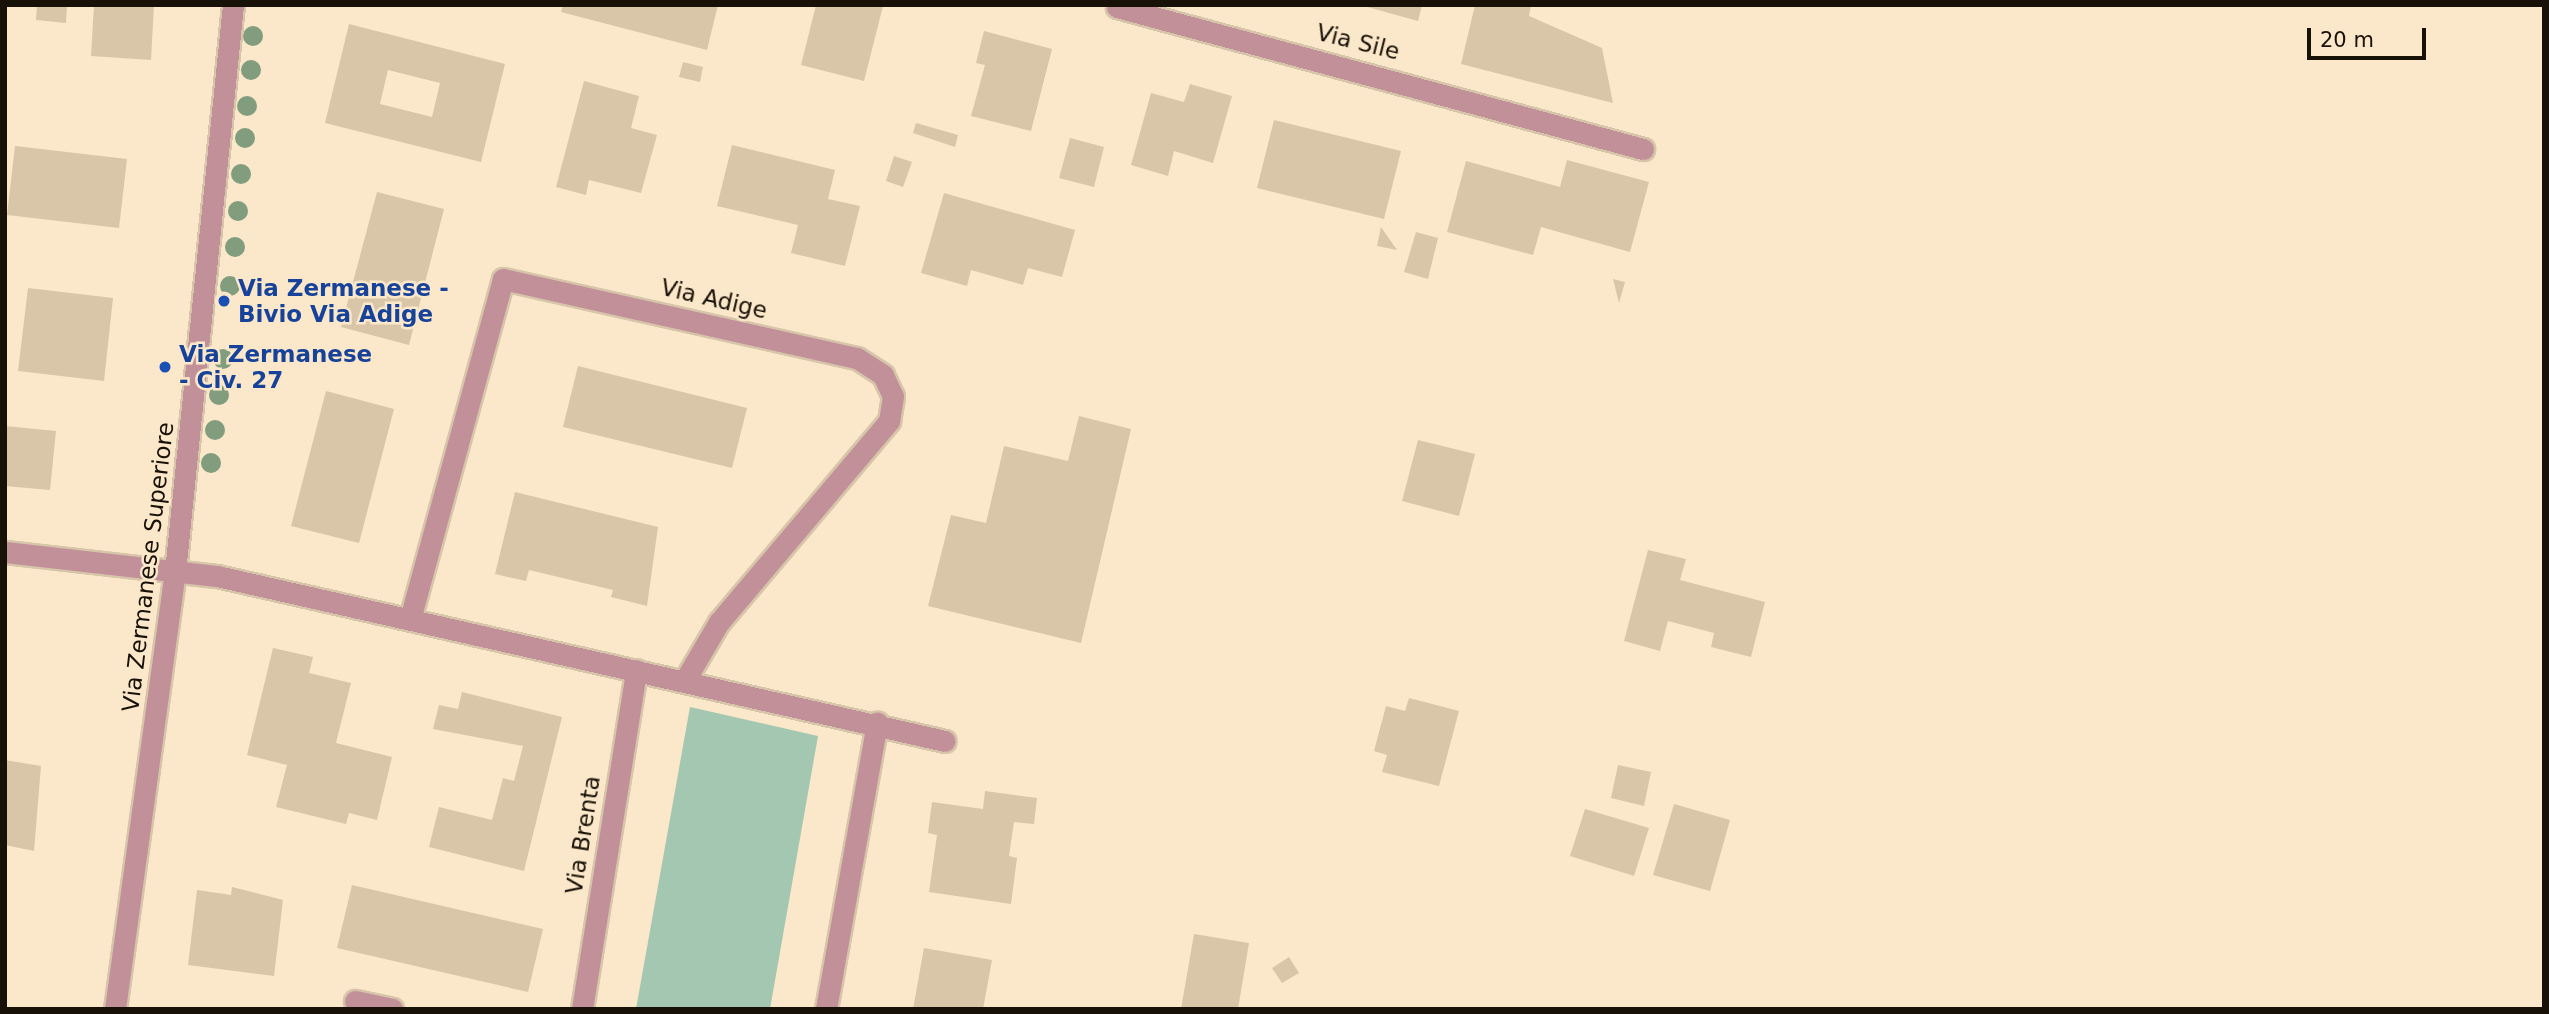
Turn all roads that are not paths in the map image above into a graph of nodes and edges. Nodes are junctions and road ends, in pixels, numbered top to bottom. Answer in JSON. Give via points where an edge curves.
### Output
{"nodes":[{"id":1,"x":233,"y":5,"type":"edge"},
{"id":2,"x":1115,"y":6,"type":"edge"},
{"id":3,"x":1643,"y":149,"type":"dead end"},
{"id":4,"x":5,"y":552,"type":"edge"},
{"id":5,"x":175,"y":572,"type":"junction"},
{"id":6,"x":410,"y":619,"type":"junction"},
{"id":7,"x":636,"y":670,"type":"junction"},
{"id":8,"x":685,"y":680,"type":"junction"},
{"id":9,"x":877,"y":723,"type":"junction"},
{"id":10,"x":945,"y":741,"type":"dead end"},
{"id":11,"x":355,"y":1001,"type":"dead end"},
{"id":12,"x":115,"y":1009,"type":"edge"},
{"id":13,"x":392,"y":1009,"type":"edge"},
{"id":14,"x":582,"y":1009,"type":"edge"},
{"id":15,"x":826,"y":1009,"type":"edge"}],
"edges":[{"from":1,"to":5,"type":"street","name":"Via Zermanese Superiore"},
{"from":2,"to":3,"type":"street","name":"Via Sile","via":[[1423,85]]},
{"from":4,"to":5,"type":"street"},
{"from":5,"to":6,"type":"street"},
{"from":5,"to":12,"type":"street","name":"Via Zermanese Superiore"},
{"from":6,"to":7,"type":"street"},
{"from":6,"to":8,"type":"street","name":"Via Adige","via":[[503,279],[857,358],[888,385],[889,421],[719,622]]},
{"from":7,"to":8,"type":"street"},
{"from":7,"to":14,"type":"street","name":"Via Brenta"},
{"from":8,"to":9,"type":"street"},
{"from":9,"to":10,"type":"street"},
{"from":9,"to":15,"type":"street"},
{"from":11,"to":13,"type":"street"}]}
